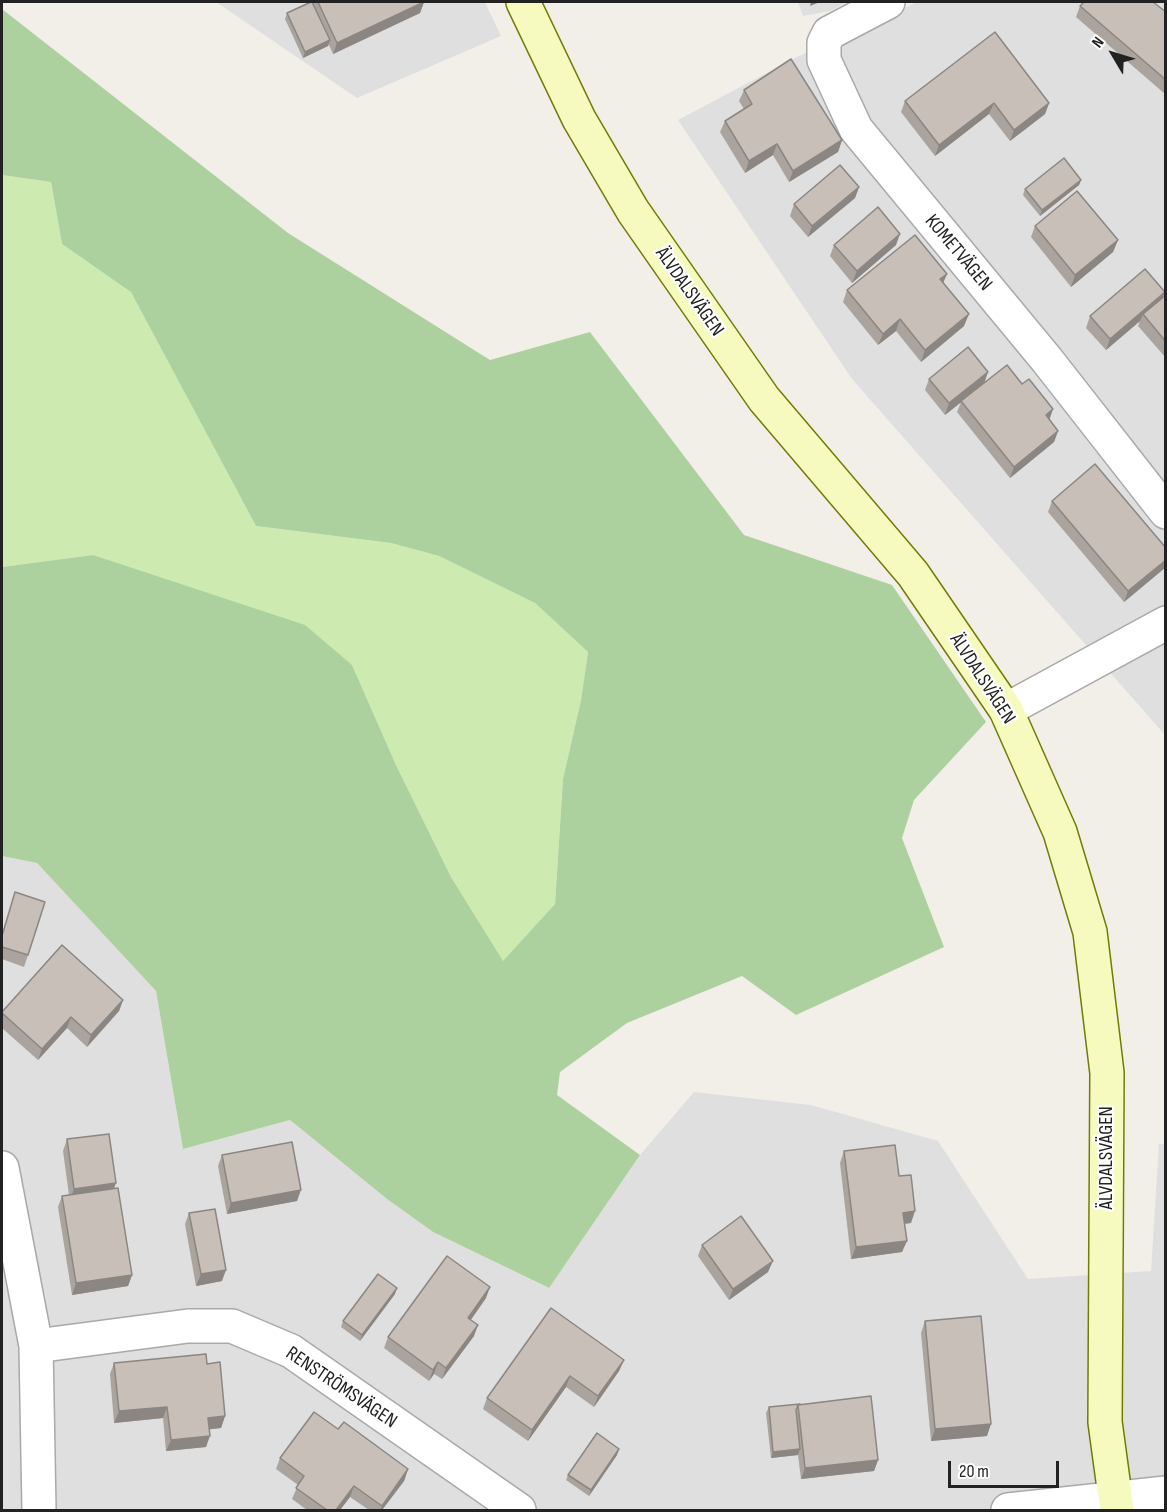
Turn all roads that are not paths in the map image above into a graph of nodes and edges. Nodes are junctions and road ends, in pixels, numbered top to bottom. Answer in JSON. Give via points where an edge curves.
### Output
{"nodes":[{"id":1,"x":523,"y":2,"type":"edge"},
{"id":2,"x":888,"y":2,"type":"edge"},
{"id":3,"x":1166,"y":512,"type":"edge"},
{"id":4,"x":1166,"y":623,"type":"edge"},
{"id":5,"x":1006,"y":710,"type":"junction"},
{"id":6,"x":2,"y":1168,"type":"edge"},
{"id":7,"x":36,"y":1346,"type":"junction"},
{"id":8,"x":1166,"y":1493,"type":"edge"},
{"id":9,"x":1115,"y":1505,"type":"edge"},
{"id":10,"x":39,"y":1510,"type":"edge"},
{"id":11,"x":519,"y":1510,"type":"edge"},
{"id":12,"x":1008,"y":1510,"type":"edge"}],
"edges":[{"from":1,"to":5,"type":"street","name":"ÄLVDALSVÄGEN","via":[[579,119],[633,211],[764,399],[913,574]]},
{"from":2,"to":3,"type":"street","name":"KOMETVÄGEN","via":[[829,33],[824,43],[824,60],[856,129],[1047,360]]},
{"from":4,"to":5,"type":"street"},
{"from":5,"to":9,"type":"street","name":"ÄLVDALSVÄGEN","via":[[1060,832],[1090,932],[1107,1073],[1105,1422]]},
{"from":6,"to":7,"type":"street"},
{"from":7,"to":10,"type":"street"},
{"from":7,"to":11,"type":"street","name":"RENSTRÖMSVÄGEN","via":[[188,1326],[232,1326],[291,1351]]},
{"from":8,"to":9,"type":"street"},
{"from":9,"to":12,"type":"street"}]}
